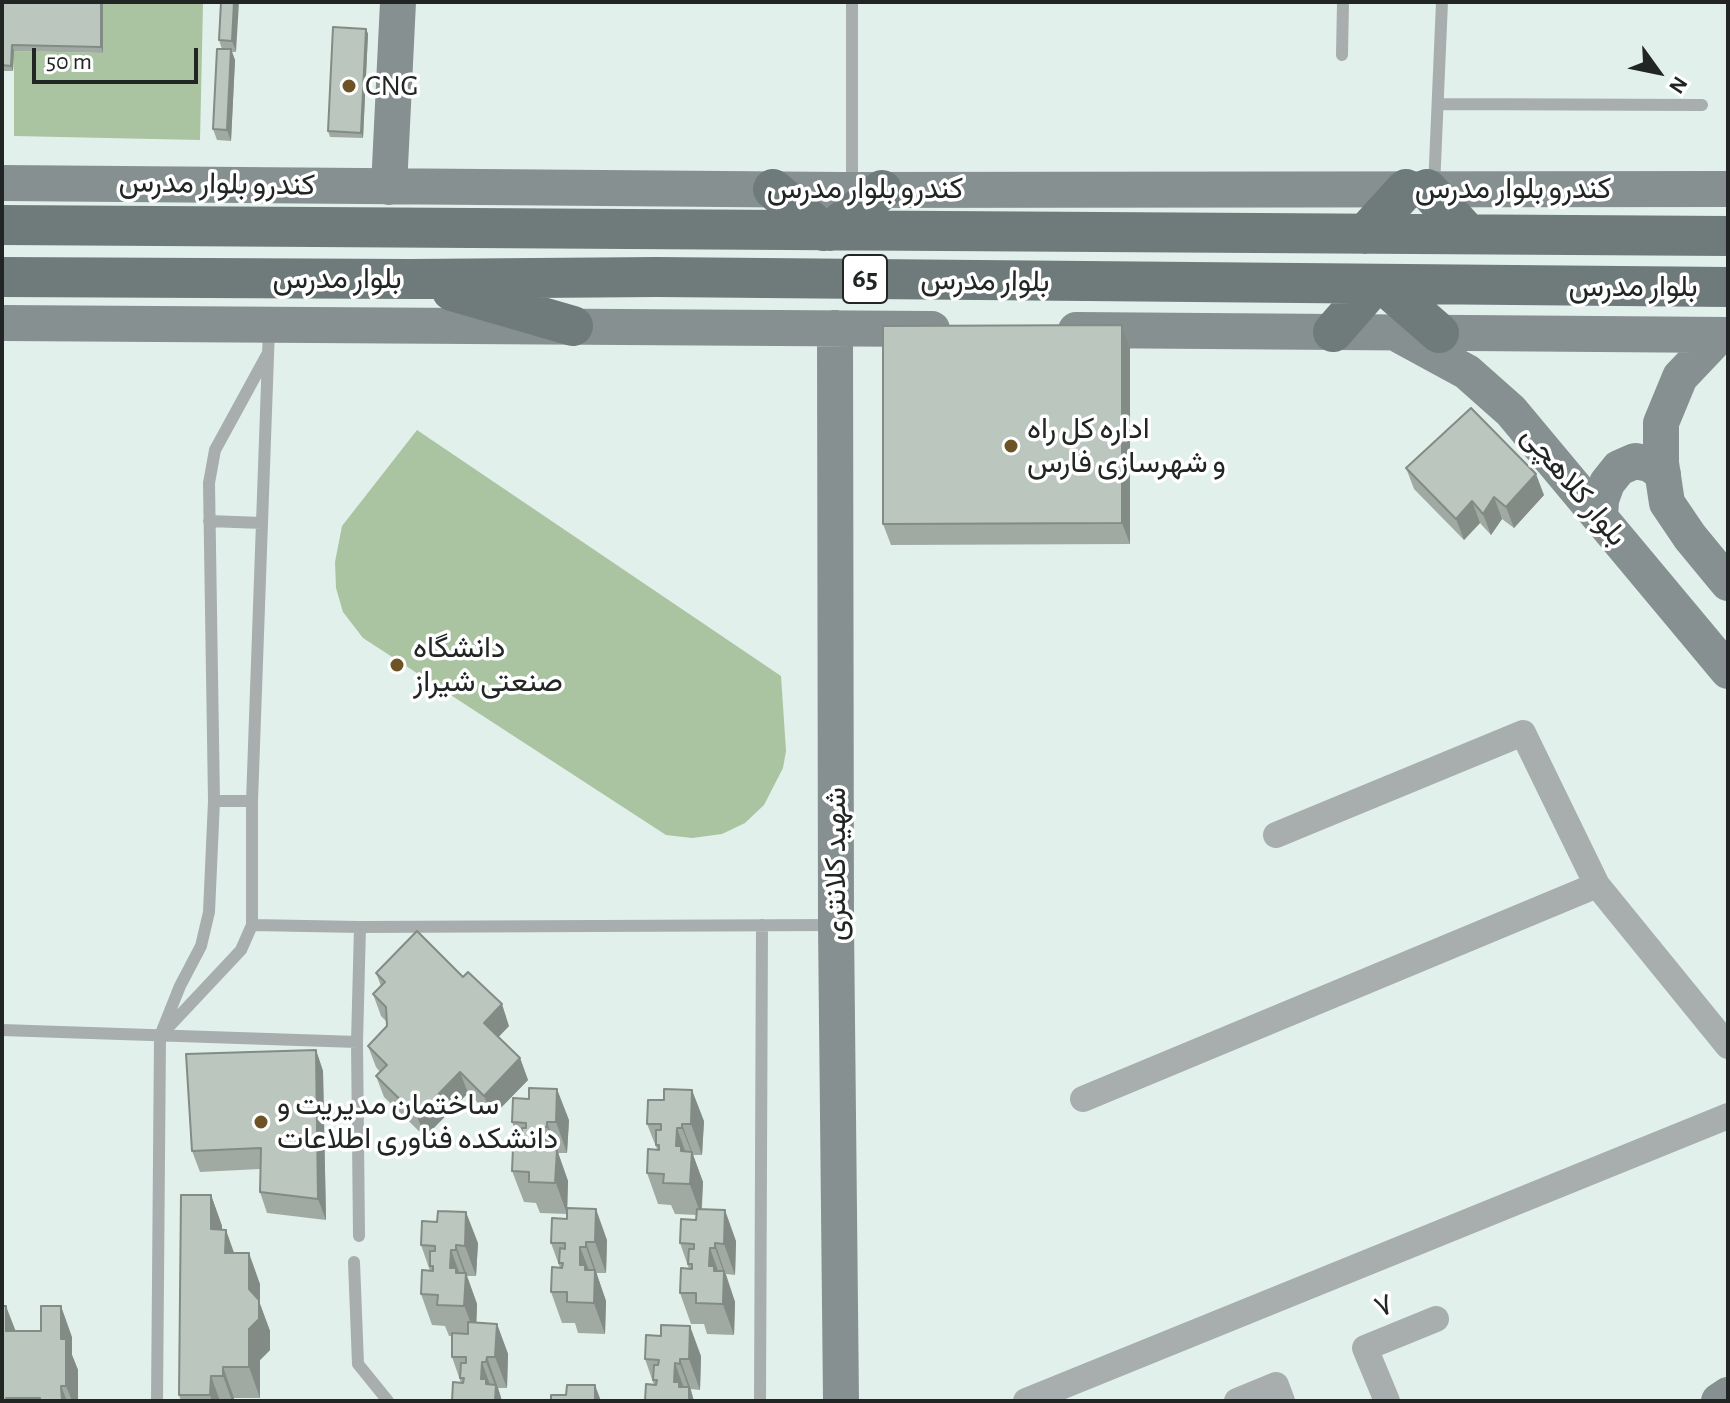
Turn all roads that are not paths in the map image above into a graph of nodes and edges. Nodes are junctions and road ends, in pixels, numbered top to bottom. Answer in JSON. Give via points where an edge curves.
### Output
{"nodes":[{"id":1,"x":398,"y":2,"type":"edge"},
{"id":2,"x":852,"y":2,"type":"edge"},
{"id":3,"x":1343,"y":2,"type":"edge"},
{"id":4,"x":1442,"y":2,"type":"edge"},
{"id":5,"x":1342,"y":55,"type":"dead end"},
{"id":6,"x":1439,"y":104,"type":"junction"},
{"id":7,"x":1702,"y":105,"type":"dead end"},
{"id":8,"x":2,"y":183,"type":"edge"},
{"id":9,"x":389,"y":187,"type":"junction"},
{"id":10,"x":773,"y":189,"type":"junction"},
{"id":11,"x":1423,"y":189,"type":"junction"},
{"id":12,"x":1728,"y":189,"type":"edge"},
{"id":13,"x":867,"y":190,"type":"junction"},
{"id":14,"x":2,"y":225,"type":"edge"},
{"id":15,"x":826,"y":231,"type":"junction"},
{"id":16,"x":1365,"y":234,"type":"junction"},
{"id":17,"x":1468,"y":234,"type":"junction"},
{"id":18,"x":1728,"y":236,"type":"edge"},
{"id":19,"x":2,"y":277,"type":"edge"},
{"id":20,"x":410,"y":279,"type":"junction"},
{"id":21,"x":1379,"y":285,"type":"junction"},
{"id":22,"x":1728,"y":287,"type":"edge"},
{"id":23,"x":2,"y":323,"type":"edge"},
{"id":24,"x":573,"y":326,"type":"junction"},
{"id":25,"x":835,"y":328,"type":"junction"},
{"id":26,"x":960,"y":329,"type":"edge"},
{"id":27,"x":1037,"y":330,"type":"edge"},
{"id":28,"x":1333,"y":332,"type":"junction"},
{"id":29,"x":1394,"y":332,"type":"junction"},
{"id":30,"x":1439,"y":333,"type":"junction"},
{"id":31,"x":1724,"y":335,"type":"edge"},
{"id":32,"x":268,"y":339,"type":"junction"},
{"id":33,"x":1663,"y":474,"type":"junction"},
{"id":34,"x":1600,"y":518,"type":"junction"},
{"id":35,"x":209,"y":521,"type":"junction"},
{"id":36,"x":262,"y":523,"type":"junction"},
{"id":37,"x":1728,"y":583,"type":"edge"},
{"id":38,"x":1728,"y":671,"type":"edge"},
{"id":39,"x":214,"y":801,"type":"junction"},
{"id":40,"x":252,"y":801,"type":"junction"},
{"id":41,"x":1276,"y":835,"type":"dead end"},
{"id":42,"x":1597,"y":885,"type":"junction"},
{"id":43,"x":252,"y":925,"type":"junction"},
{"id":44,"x":762,"y":925,"type":"junction"},
{"id":45,"x":836,"y":925,"type":"junction"},
{"id":46,"x":360,"y":927,"type":"junction"},
{"id":47,"x":2,"y":1030,"type":"edge"},
{"id":48,"x":160,"y":1036,"type":"junction"},
{"id":49,"x":357,"y":1042,"type":"junction"},
{"id":50,"x":1728,"y":1046,"type":"edge"},
{"id":51,"x":1083,"y":1099,"type":"dead end"},
{"id":52,"x":1728,"y":1116,"type":"edge"},
{"id":53,"x":359,"y":1236,"type":"dead end"},
{"id":54,"x":354,"y":1262,"type":"dead end"},
{"id":55,"x":1436,"y":1319,"type":"dead end"},
{"id":56,"x":1728,"y":1395,"type":"edge"},
{"id":57,"x":157,"y":1401,"type":"edge"},
{"id":58,"x":388,"y":1401,"type":"edge"},
{"id":59,"x":760,"y":1401,"type":"edge"},
{"id":60,"x":841,"y":1401,"type":"edge"},
{"id":61,"x":1026,"y":1401,"type":"edge"},
{"id":62,"x":1237,"y":1401,"type":"edge"},
{"id":63,"x":1282,"y":1401,"type":"edge"},
{"id":64,"x":1387,"y":1401,"type":"edge"},
{"id":65,"x":1719,"y":1401,"type":"edge"}],
"edges":[{"from":1,"to":9,"type":"main road"},
{"from":2,"to":13,"type":"lane"},
{"from":3,"to":5,"type":"lane"},
{"from":4,"to":6,"type":"lane"},
{"from":6,"to":7,"type":"lane"},
{"from":6,"to":11,"type":"lane"},
{"from":8,"to":9,"type":"main road","name":"کندرو بلوار مدرس"},
{"from":9,"to":10,"type":"main road","name":"کندرو بلوار مدرس"},
{"from":10,"to":13,"type":"main road","name":"کندرو بلوار مدرس"},
{"from":10,"to":15,"type":"main road"},
{"from":11,"to":12,"type":"main road","name":"کندرو بلوار مدرس"},
{"from":11,"to":13,"type":"main road","name":"کندرو بلوار مدرس"},
{"from":11,"to":16,"type":"main road"},
{"from":11,"to":17,"type":"main road"},
{"from":13,"to":15,"type":"main road"},
{"from":14,"to":15,"type":"main road","name":"بلوار مدرس","number":"65"},
{"from":15,"to":16,"type":"main road","name":"بلوار مدرس","number":"65"},
{"from":16,"to":17,"type":"main road","name":"بلوار مدرس","number":"65"},
{"from":17,"to":18,"type":"main road","name":"بلوار مدرس","number":"65"},
{"from":19,"to":20,"type":"main road","name":"بلوار مدرس","number":"65"},
{"from":20,"to":21,"type":"main road","name":"بلوار مدرس","number":"65"},
{"from":20,"to":24,"type":"main road"},
{"from":21,"to":22,"type":"main road","name":"بلوار مدرس","number":"65"},
{"from":21,"to":28,"type":"main road"},
{"from":21,"to":30,"type":"main road"},
{"from":23,"to":32,"type":"main road"},
{"from":24,"to":25,"type":"main road"},
{"from":24,"to":32,"type":"main road"},
{"from":25,"to":26,"type":"main road"},
{"from":25,"to":45,"type":"main road","name":"شهید کلانتری"},
{"from":27,"to":28,"type":"main road"},
{"from":28,"to":29,"type":"main road"},
{"from":29,"to":30,"type":"main road"},
{"from":29,"to":34,"type":"main road","name":"بلوار کلاهچی","via":[[1467,372],[1511,411]]},
{"from":30,"to":31,"type":"main road"},
{"from":31,"to":33,"type":"main road","name":"بلوار کلاهچی","via":[[1680,377],[1661,423]]},
{"from":32,"to":35,"type":"lane","via":[[215,450]]},
{"from":32,"to":36,"type":"lane"},
{"from":33,"to":34,"type":"main road","via":[[1635,461],[1619,468],[1607,483]]},
{"from":33,"to":37,"type":"main road","name":"بلوار کلاهچی","via":[[1667,503]]},
{"from":34,"to":38,"type":"main road","name":"بلوار کلاهچی"},
{"from":35,"to":36,"type":"lane"},
{"from":35,"to":39,"type":"lane"},
{"from":36,"to":40,"type":"lane"},
{"from":39,"to":40,"type":"lane"},
{"from":39,"to":48,"type":"lane","via":[[209,912],[201,946]]},
{"from":40,"to":43,"type":"lane"},
{"from":41,"to":42,"type":"street","via":[[1523,733]]},
{"from":42,"to":50,"type":"street"},
{"from":42,"to":51,"type":"street"},
{"from":43,"to":46,"type":"lane"},
{"from":43,"to":48,"type":"lane","via":[[241,950]]},
{"from":44,"to":45,"type":"lane"},
{"from":44,"to":46,"type":"lane"},
{"from":44,"to":59,"type":"lane"},
{"from":45,"to":60,"type":"main road","name":"شهید کلانتری"},
{"from":46,"to":49,"type":"lane"},
{"from":47,"to":48,"type":"lane"},
{"from":48,"to":49,"type":"lane"},
{"from":48,"to":57,"type":"lane"},
{"from":49,"to":53,"type":"lane"},
{"from":52,"to":61,"type":"street"},
{"from":54,"to":58,"type":"lane","via":[[358,1364]]},
{"from":55,"to":64,"type":"street","name":"۷","via":[[1365,1348]]},
{"from":56,"to":65,"type":"main road"},
{"from":62,"to":63,"type":"street","via":[[1276,1385]]}]}
